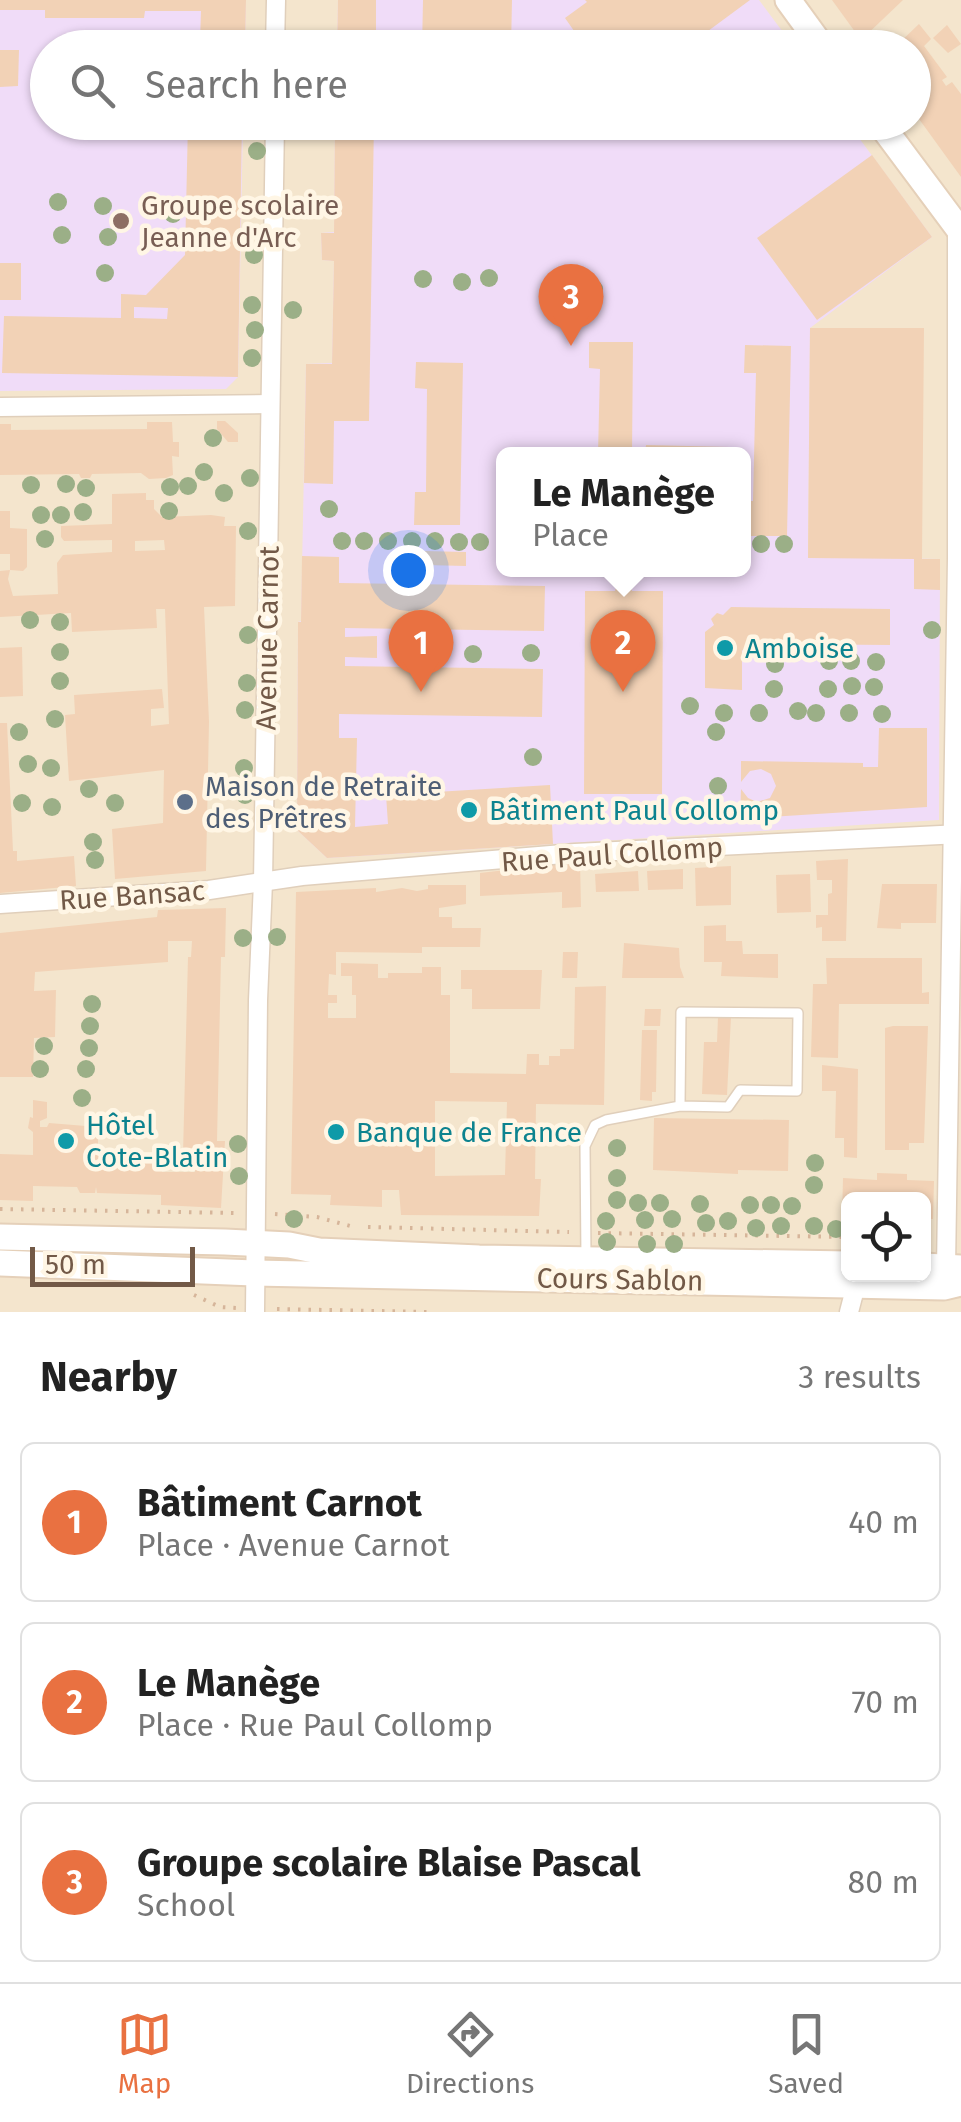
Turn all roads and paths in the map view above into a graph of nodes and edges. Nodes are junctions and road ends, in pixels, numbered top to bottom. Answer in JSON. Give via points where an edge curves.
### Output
{"nodes":[{"id":1,"x":276,"y":0,"type":"edge"},
{"id":2,"x":788,"y":0,"type":"edge"},
{"id":3,"x":276,"y":30,"type":"edge"},
{"id":4,"x":810,"y":30,"type":"edge"},
{"id":5,"x":275,"y":140,"type":"edge"},
{"id":6,"x":892,"y":140,"type":"edge"},
{"id":7,"x":959,"y":229,"type":"edge"},
{"id":8,"x":270,"y":404,"type":"junction"},
{"id":9,"x":0,"y":407,"type":"edge"},
{"id":10,"x":957,"y":834,"type":"edge"},
{"id":11,"x":263,"y":882,"type":"junction"},
{"id":12,"x":0,"y":904,"type":"edge"},
{"id":13,"x":680,"y":1106,"type":"junction"},
{"id":14,"x":0,"y":1208,"type":"edge"},
{"id":15,"x":255,"y":1214,"type":"junction"},
{"id":16,"x":586,"y":1233,"type":"junction"},
{"id":17,"x":0,"y":1237,"type":"edge"},
{"id":18,"x":841,"y":1237,"type":"edge"},
{"id":19,"x":254,"y":1243,"type":"junction"},
{"id":20,"x":0,"y":1263,"type":"edge"},
{"id":21,"x":586,"y":1270,"type":"junction"},
{"id":22,"x":948,"y":1271,"type":"edge"},
{"id":23,"x":266,"y":1273,"type":"junction"},
{"id":24,"x":841,"y":1275,"type":"edge"},
{"id":25,"x":851,"y":1282,"type":"edge"},
{"id":26,"x":906,"y":1282,"type":"edge"},
{"id":27,"x":183,"y":1292,"type":"dead end"},
{"id":28,"x":255,"y":1310,"type":"edge"},
{"id":29,"x":427,"y":1312,"type":"edge"},
{"id":30,"x":849,"y":1312,"type":"edge"}],
"edges":[{"from":1,"to":3,"type":"street"},
{"from":2,"to":4,"type":"main road"},
{"from":5,"to":8,"type":"street","name":"Avenue Carnot"},
{"from":6,"to":7,"type":"main road"},
{"from":7,"to":10,"type":"street"},
{"from":8,"to":9,"type":"street"},
{"from":8,"to":11,"type":"street","name":"Avenue Carnot"},
{"from":10,"to":11,"type":"street","name":"Rue Paul Collomp","via":[[575,854]]},
{"from":10,"to":22,"type":"street"},
{"from":11,"to":12,"type":"street","name":"Rue Bansac"},
{"from":11,"to":15,"type":"street","name":"Avenue Carnot"},
{"from":13,"to":13,"type":"lane","via":[[682,1012],[798,1013],[797,1091],[740,1090],[728,1108]]},
{"from":13,"to":16,"type":"lane","via":[[595,1125],[585,1146]]},
{"from":14,"to":15,"type":"path"},
{"from":15,"to":16,"type":"path","via":[[317,1217],[353,1227]]},
{"from":15,"to":19,"type":"street","name":"Avenue Carnot"},
{"from":16,"to":18,"type":"path"},
{"from":16,"to":21,"type":"lane"},
{"from":17,"to":19,"type":"main road"},
{"from":19,"to":21,"type":"main road","name":"Cours Sablon"},
{"from":19,"to":23,"type":"street"},
{"from":20,"to":23,"type":"main road","name":"Cours Sablon"},
{"from":21,"to":23,"type":"main road","name":"Cours Sablon"},
{"from":21,"to":24,"type":"main road","name":"Cours Sablon"},
{"from":22,"to":26,"type":"main road","name":"Cours Sablon","via":[[944,1287]]},
{"from":23,"to":28,"type":"street"},
{"from":25,"to":30,"type":"street"},
{"from":27,"to":28,"type":"path","via":[[226,1308]]},
{"from":28,"to":29,"type":"path"}]}
